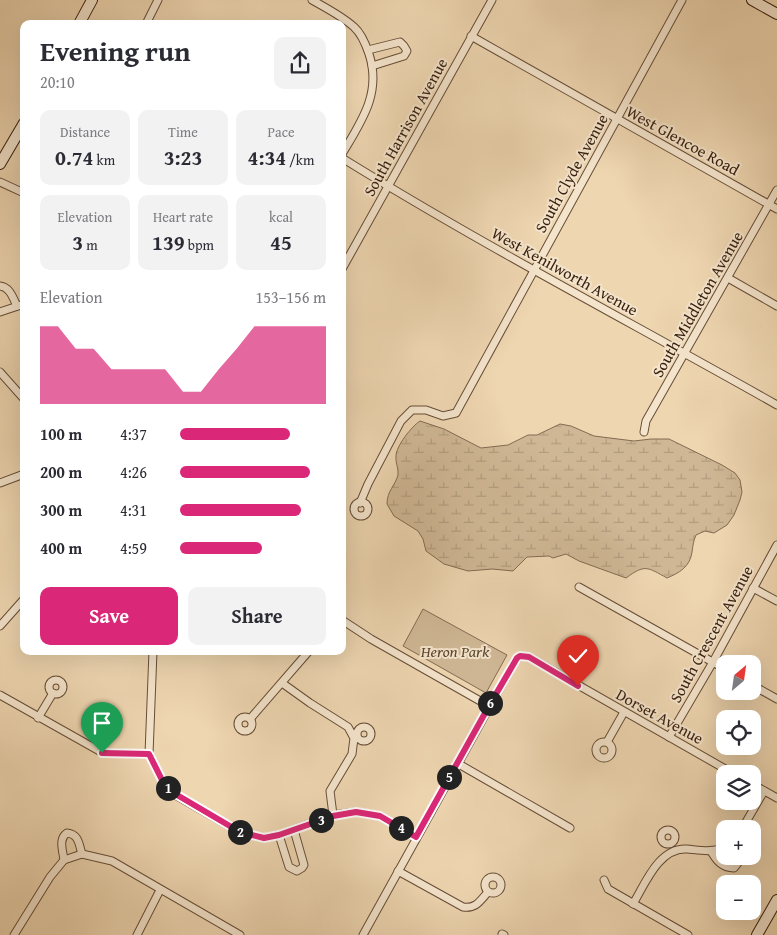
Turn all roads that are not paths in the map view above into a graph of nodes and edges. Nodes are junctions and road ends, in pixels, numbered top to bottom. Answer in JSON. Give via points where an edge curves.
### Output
{"nodes":[{"id":1,"x":92,"y":0,"type":"edge"},
{"id":2,"x":158,"y":0,"type":"edge"},
{"id":3,"x":312,"y":0,"type":"edge"},
{"id":4,"x":492,"y":0,"type":"edge"},
{"id":5,"x":682,"y":0,"type":"edge"},
{"id":6,"x":752,"y":0,"type":"edge"},
{"id":7,"x":777,"y":14,"type":"edge"},
{"id":8,"x":81,"y":20,"type":"edge"},
{"id":9,"x":148,"y":20,"type":"edge"},
{"id":10,"x":346,"y":20,"type":"edge"},
{"id":11,"x":346,"y":20,"type":"edge"},
{"id":12,"x":472,"y":36,"type":"junction"},
{"id":13,"x":368,"y":50,"type":"junction"},
{"id":14,"x":372,"y":66,"type":"junction"},
{"id":15,"x":617,"y":119,"type":"junction"},
{"id":16,"x":20,"y":130,"type":"edge"},
{"id":17,"x":346,"y":149,"type":"edge"},
{"id":18,"x":346,"y":159,"type":"edge"},
{"id":19,"x":0,"y":164,"type":"edge"},
{"id":20,"x":0,"y":182,"type":"edge"},
{"id":21,"x":388,"y":186,"type":"junction"},
{"id":22,"x":777,"y":190,"type":"edge"},
{"id":23,"x":20,"y":192,"type":"edge"},
{"id":24,"x":769,"y":204,"type":"junction"},
{"id":25,"x":777,"y":208,"type":"edge"},
{"id":26,"x":346,"y":261,"type":"edge"},
{"id":27,"x":534,"y":270,"type":"junction"},
{"id":28,"x":728,"y":278,"type":"junction"},
{"id":29,"x":0,"y":286,"type":"edge"},
{"id":30,"x":20,"y":305,"type":"edge"},
{"id":31,"x":777,"y":306,"type":"edge"},
{"id":32,"x":0,"y":311,"type":"edge"},
{"id":33,"x":685,"y":353,"type":"junction"},
{"id":34,"x":0,"y":372,"type":"edge"},
{"id":35,"x":20,"y":394,"type":"edge"},
{"id":36,"x":777,"y":405,"type":"edge"},
{"id":37,"x":644,"y":432,"type":"dead end"},
{"id":38,"x":20,"y":476,"type":"edge"},
{"id":39,"x":0,"y":483,"type":"edge"},
{"id":40,"x":360,"y":503,"type":"dead end"},
{"id":41,"x":777,"y":545,"type":"edge"},
{"id":42,"x":579,"y":587,"type":"dead end"},
{"id":43,"x":753,"y":588,"type":"junction"},
{"id":44,"x":777,"y":601,"type":"edge"},
{"id":45,"x":20,"y":604,"type":"edge"},
{"id":46,"x":346,"y":623,"type":"edge"},
{"id":47,"x":0,"y":626,"type":"edge"},
{"id":48,"x":153,"y":655,"type":"edge"},
{"id":49,"x":306,"y":655,"type":"edge"},
{"id":50,"x":713,"y":662,"type":"junction"},
{"id":51,"x":716,"y":664,"type":"edge"},
{"id":52,"x":282,"y":683,"type":"junction"},
{"id":53,"x":761,"y":690,"type":"edge"},
{"id":54,"x":53,"y":693,"type":"dead end"},
{"id":55,"x":0,"y":695,"type":"edge"},
{"id":56,"x":777,"y":699,"type":"edge"},
{"id":57,"x":489,"y":706,"type":"junction"},
{"id":58,"x":624,"y":712,"type":"junction"},
{"id":59,"x":38,"y":718,"type":"junction"},
{"id":60,"x":250,"y":719,"type":"dead end"},
{"id":61,"x":669,"y":737,"type":"junction"},
{"id":62,"x":606,"y":742,"type":"dead end"},
{"id":63,"x":149,"y":754,"type":"junction"},
{"id":64,"x":457,"y":763,"type":"junction"},
{"id":65,"x":718,"y":765,"type":"edge"},
{"id":66,"x":761,"y":789,"type":"edge"},
{"id":67,"x":764,"y":791,"type":"junction"},
{"id":68,"x":777,"y":798,"type":"edge"},
{"id":69,"x":333,"y":816,"type":"junction"},
{"id":70,"x":747,"y":820,"type":"edge"},
{"id":71,"x":570,"y":828,"type":"dead end"},
{"id":72,"x":294,"y":830,"type":"junction"},
{"id":73,"x":279,"y":835,"type":"junction"},
{"id":74,"x":416,"y":837,"type":"junction"},
{"id":75,"x":716,"y":849,"type":"edge"},
{"id":76,"x":711,"y":850,"type":"junction"},
{"id":77,"x":82,"y":854,"type":"junction"},
{"id":78,"x":64,"y":860,"type":"junction"},
{"id":79,"x":716,"y":860,"type":"edge"},
{"id":80,"x":724,"y":865,"type":"edge"},
{"id":81,"x":736,"y":865,"type":"edge"},
{"id":82,"x":398,"y":871,"type":"junction"},
{"id":83,"x":604,"y":880,"type":"dead end"},
{"id":84,"x":160,"y":890,"type":"junction"},
{"id":85,"x":488,"y":892,"type":"dead end"},
{"id":86,"x":777,"y":900,"type":"edge"},
{"id":87,"x":633,"y":904,"type":"junction"},
{"id":88,"x":14,"y":935,"type":"edge"},
{"id":89,"x":137,"y":935,"type":"edge"},
{"id":90,"x":240,"y":935,"type":"edge"},
{"id":91,"x":363,"y":935,"type":"edge"},
{"id":92,"x":688,"y":935,"type":"edge"},
{"id":93,"x":758,"y":935,"type":"edge"}],
"edges":[{"from":1,"to":8,"type":"main road"},
{"from":2,"to":9,"type":"street"},
{"from":3,"to":11,"type":"street"},
{"from":4,"to":12,"type":"street","name":"South Harrison Avenue"},
{"from":5,"to":15,"type":"street","name":"South Clyde Avenue"},
{"from":6,"to":7,"type":"main road"},
{"from":10,"to":13,"type":"street","via":[[356,28]]},
{"from":12,"to":15,"type":"street","name":"West Glencoe Road"},
{"from":12,"to":21,"type":"street","name":"South Harrison Avenue"},
{"from":13,"to":14,"type":"street"},
{"from":13,"to":14,"type":"street","via":[[400,42],[407,51],[404,56]]},
{"from":14,"to":17,"type":"street","via":[[372,92],[367,113]]},
{"from":15,"to":24,"type":"street","name":"West Glencoe Road"},
{"from":15,"to":27,"type":"street","name":"South Clyde Avenue"},
{"from":16,"to":19,"type":"main road"},
{"from":18,"to":21,"type":"street","name":"West Kenilworth Avenue"},
{"from":20,"to":23,"type":"street"},
{"from":21,"to":26,"type":"street","name":"South Harrison Avenue"},
{"from":21,"to":27,"type":"street","name":"West Kenilworth Avenue"},
{"from":22,"to":24,"type":"street","name":"South Middleton Avenue"},
{"from":24,"to":25,"type":"street","name":"West Glencoe Road"},
{"from":24,"to":28,"type":"street","name":"South Middleton Avenue"},
{"from":27,"to":33,"type":"street","name":"West Kenilworth Avenue"},
{"from":27,"to":40,"type":"street","name":"South Clyde Avenue","via":[[456,413],[443,416],[426,410],[412,410],[401,421]]},
{"from":28,"to":31,"type":"street"},
{"from":28,"to":33,"type":"street","name":"South Middleton Avenue"},
{"from":29,"to":30,"type":"street","via":[[9,290]]},
{"from":30,"to":32,"type":"street"},
{"from":33,"to":36,"type":"street","name":"West Kenilworth Avenue"},
{"from":33,"to":37,"type":"street","name":"South Middleton Avenue","via":[[646,421]]},
{"from":34,"to":35,"type":"street"},
{"from":38,"to":39,"type":"street"},
{"from":41,"to":43,"type":"street","name":"South Crescent Avenue"},
{"from":42,"to":50,"type":"street"},
{"from":43,"to":44,"type":"street"},
{"from":43,"to":50,"type":"street","name":"South Crescent Avenue"},
{"from":45,"to":47,"type":"street"},
{"from":46,"to":57,"type":"street"},
{"from":48,"to":63,"type":"street"},
{"from":49,"to":52,"type":"street"},
{"from":50,"to":51,"type":"street"},
{"from":50,"to":61,"type":"street","name":"South Crescent Avenue"},
{"from":52,"to":60,"type":"street"},
{"from":52,"to":69,"type":"street","via":[[348,727],[356,737],[352,754],[330,791]]},
{"from":53,"to":56,"type":"street"},
{"from":54,"to":59,"type":"street"},
{"from":55,"to":59,"type":"street"},
{"from":57,"to":58,"type":"street","name":"Dorset Avenue","via":[[520,656],[532,659]]},
{"from":57,"to":64,"type":"street"},
{"from":58,"to":61,"type":"street","name":"Dorset Avenue"},
{"from":58,"to":62,"type":"street"},
{"from":59,"to":63,"type":"street","via":[[102,753]]},
{"from":61,"to":65,"type":"street","name":"Dorset Avenue"},
{"from":63,"to":73,"type":"street","via":[[172,792],[240,832],[264,838]]},
{"from":64,"to":71,"type":"street"},
{"from":64,"to":74,"type":"street"},
{"from":66,"to":67,"type":"street"},
{"from":67,"to":68,"type":"street"},
{"from":67,"to":70,"type":"street"},
{"from":69,"to":72,"type":"street"},
{"from":69,"to":74,"type":"street","via":[[356,812],[380,816]]},
{"from":72,"to":73,"type":"street"},
{"from":72,"to":73,"type":"street","via":[[304,865],[297,871],[289,867]]},
{"from":74,"to":82,"type":"street"},
{"from":75,"to":76,"type":"street"},
{"from":76,"to":79,"type":"street"},
{"from":76,"to":87,"type":"street","via":[[672,848]]},
{"from":77,"to":78,"type":"street"},
{"from":77,"to":78,"type":"street","via":[[77,837],[67,833],[62,841]]},
{"from":77,"to":84,"type":"street","via":[[112,862]]},
{"from":78,"to":88,"type":"street"},
{"from":80,"to":81,"type":"street","via":[[729,868]]},
{"from":82,"to":85,"type":"street","via":[[463,907],[476,905]]},
{"from":82,"to":91,"type":"street"},
{"from":83,"to":87,"type":"street","via":[[608,889]]},
{"from":84,"to":89,"type":"street"},
{"from":84,"to":90,"type":"street"},
{"from":86,"to":93,"type":"main road"},
{"from":87,"to":92,"type":"street"}]}
